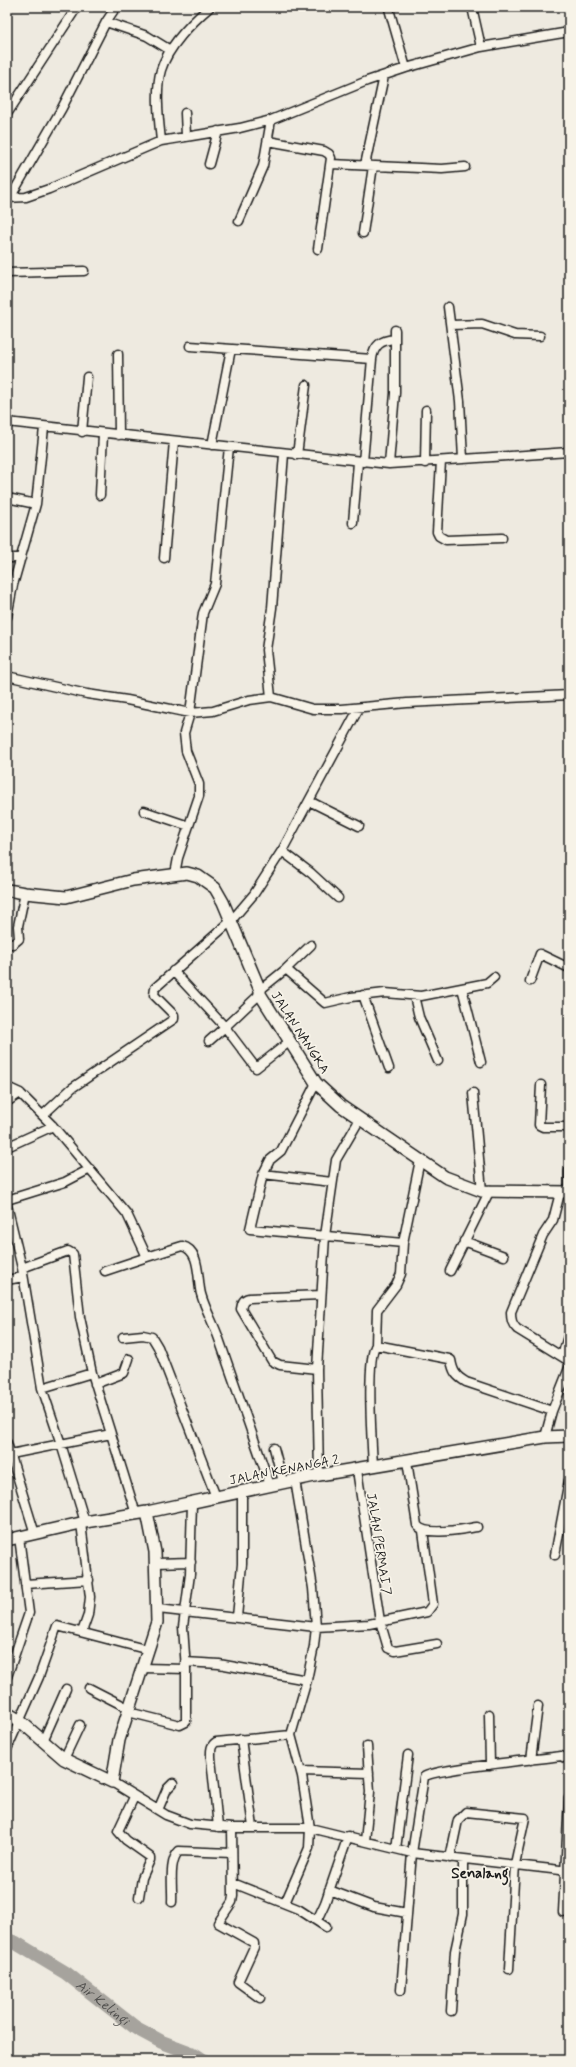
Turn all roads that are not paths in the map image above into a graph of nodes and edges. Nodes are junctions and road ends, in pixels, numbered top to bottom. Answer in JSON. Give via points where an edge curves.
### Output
{"nodes":[{"id":1,"x":77,"y":7,"type":"edge"},
{"id":2,"x":116,"y":7,"type":"edge"},
{"id":3,"x":210,"y":7,"type":"edge"},
{"id":4,"x":472,"y":7,"type":"edge"},
{"id":5,"x":389,"y":9,"type":"dead end"},
{"id":6,"x":106,"y":22,"type":"junction"},
{"id":7,"x":569,"y":32,"type":"edge"},
{"id":8,"x":481,"y":47,"type":"junction"},
{"id":9,"x":170,"y":50,"type":"junction"},
{"id":10,"x":406,"y":68,"type":"junction"},
{"id":11,"x":384,"y":76,"type":"junction"},
{"id":12,"x":185,"y":113,"type":"dead end"},
{"id":13,"x":7,"y":114,"type":"edge"},
{"id":14,"x":271,"y":120,"type":"junction"},
{"id":15,"x":218,"y":131,"type":"junction"},
{"id":16,"x":186,"y":136,"type":"junction"},
{"id":17,"x":268,"y":141,"type":"junction"},
{"id":18,"x":161,"y":142,"type":"junction"},
{"id":19,"x":209,"y":164,"type":"dead end"},
{"id":20,"x":331,"y":164,"type":"junction"},
{"id":21,"x":369,"y":165,"type":"junction"},
{"id":22,"x":465,"y":167,"type":"dead end"},
{"id":23,"x":8,"y":198,"type":"edge"},
{"id":24,"x":239,"y":221,"type":"dead end"},
{"id":25,"x":363,"y":233,"type":"dead end"},
{"id":26,"x":318,"y":249,"type":"dead end"},
{"id":27,"x":84,"y":270,"type":"dead end"},
{"id":28,"x":7,"y":273,"type":"edge"},
{"id":29,"x":448,"y":307,"type":"dead end"},
{"id":30,"x":451,"y":325,"type":"junction"},
{"id":31,"x":395,"y":330,"type":"dead end"},
{"id":32,"x":540,"y":336,"type":"dead end"},
{"id":33,"x":396,"y":339,"type":"junction"},
{"id":34,"x":190,"y":346,"type":"dead end"},
{"id":35,"x":230,"y":349,"type":"junction"},
{"id":36,"x":118,"y":354,"type":"dead end"},
{"id":37,"x":372,"y":359,"type":"junction"},
{"id":38,"x":87,"y":377,"type":"dead end"},
{"id":39,"x":306,"y":385,"type":"dead end"},
{"id":40,"x":426,"y":410,"type":"dead end"},
{"id":41,"x":7,"y":422,"type":"edge"},
{"id":42,"x":44,"y":428,"type":"junction"},
{"id":43,"x":82,"y":432,"type":"junction"},
{"id":44,"x":103,"y":434,"type":"junction"},
{"id":45,"x":119,"y":435,"type":"junction"},
{"id":46,"x":174,"y":441,"type":"junction"},
{"id":47,"x":212,"y":445,"type":"junction"},
{"id":48,"x":229,"y":446,"type":"junction"},
{"id":49,"x":569,"y":452,"type":"edge"},
{"id":50,"x":284,"y":454,"type":"junction"},
{"id":51,"x":297,"y":455,"type":"junction"},
{"id":52,"x":463,"y":459,"type":"junction"},
{"id":53,"x":441,"y":461,"type":"junction"},
{"id":54,"x":360,"y":462,"type":"junction"},
{"id":55,"x":424,"y":463,"type":"junction"},
{"id":56,"x":389,"y":464,"type":"junction"},
{"id":57,"x":100,"y":495,"type":"dead end"},
{"id":58,"x":7,"y":498,"type":"edge"},
{"id":59,"x":36,"y":504,"type":"junction"},
{"id":60,"x":353,"y":523,"type":"dead end"},
{"id":61,"x":502,"y":538,"type":"dead end"},
{"id":62,"x":7,"y":558,"type":"edge"},
{"id":63,"x":21,"y":558,"type":"junction"},
{"id":64,"x":164,"y":558,"type":"dead end"},
{"id":65,"x":7,"y":617,"type":"edge"},
{"id":66,"x":7,"y":676,"type":"edge"},
{"id":67,"x":569,"y":695,"type":"edge"},
{"id":68,"x":271,"y":697,"type":"junction"},
{"id":69,"x":359,"y":708,"type":"junction"},
{"id":70,"x":190,"y":713,"type":"junction"},
{"id":71,"x":309,"y":801,"type":"junction"},
{"id":72,"x":144,"y":811,"type":"dead end"},
{"id":73,"x":189,"y":826,"type":"junction"},
{"id":74,"x":359,"y":826,"type":"dead end"},
{"id":75,"x":282,"y":851,"type":"junction"},
{"id":76,"x":175,"y":874,"type":"junction"},
{"id":77,"x":7,"y":890,"type":"edge"},
{"id":78,"x":25,"y":893,"type":"junction"},
{"id":79,"x":338,"y":898,"type":"dead end"},
{"id":80,"x":231,"y":921,"type":"junction"},
{"id":81,"x":7,"y":944,"type":"edge"},
{"id":82,"x":311,"y":945,"type":"dead end"},
{"id":83,"x":569,"y":968,"type":"edge"},
{"id":84,"x":286,"y":969,"type":"junction"},
{"id":85,"x":173,"y":971,"type":"junction"},
{"id":86,"x":494,"y":977,"type":"dead end"},
{"id":87,"x":530,"y":981,"type":"dead end"},
{"id":88,"x":462,"y":988,"type":"junction"},
{"id":89,"x":260,"y":992,"type":"junction"},
{"id":90,"x":363,"y":995,"type":"junction"},
{"id":91,"x":414,"y":996,"type":"junction"},
{"id":92,"x":225,"y":1028,"type":"junction"},
{"id":93,"x":209,"y":1041,"type":"dead end"},
{"id":94,"x":289,"y":1042,"type":"junction"},
{"id":95,"x":438,"y":1061,"type":"dead end"},
{"id":96,"x":481,"y":1062,"type":"dead end"},
{"id":97,"x":389,"y":1068,"type":"dead end"},
{"id":98,"x":316,"y":1083,"type":"junction"},
{"id":99,"x":541,"y":1085,"type":"dead end"},
{"id":100,"x":7,"y":1087,"type":"edge"},
{"id":101,"x":473,"y":1092,"type":"dead end"},
{"id":102,"x":20,"y":1093,"type":"junction"},
{"id":103,"x":7,"y":1102,"type":"edge"},
{"id":104,"x":43,"y":1115,"type":"junction"},
{"id":105,"x":360,"y":1119,"type":"junction"},
{"id":106,"x":53,"y":1126,"type":"junction"},
{"id":107,"x":569,"y":1127,"type":"edge"},
{"id":108,"x":7,"y":1147,"type":"edge"},
{"id":109,"x":420,"y":1160,"type":"junction"},
{"id":110,"x":90,"y":1170,"type":"junction"},
{"id":111,"x":569,"y":1171,"type":"edge"},
{"id":112,"x":263,"y":1174,"type":"junction"},
{"id":113,"x":332,"y":1182,"type":"junction"},
{"id":114,"x":486,"y":1191,"type":"junction"},
{"id":115,"x":566,"y":1193,"type":"edge"},
{"id":116,"x":7,"y":1200,"type":"edge"},
{"id":117,"x":7,"y":1205,"type":"edge"},
{"id":118,"x":8,"y":1214,"type":"edge"},
{"id":119,"x":325,"y":1236,"type":"junction"},
{"id":120,"x":464,"y":1241,"type":"junction"},
{"id":121,"x":404,"y":1243,"type":"junction"},
{"id":122,"x":504,"y":1256,"type":"dead end"},
{"id":123,"x":147,"y":1257,"type":"junction"},
{"id":124,"x":105,"y":1271,"type":"dead end"},
{"id":125,"x":23,"y":1272,"type":"junction"},
{"id":126,"x":450,"y":1272,"type":"dead end"},
{"id":127,"x":7,"y":1280,"type":"edge"},
{"id":128,"x":322,"y":1296,"type":"junction"},
{"id":129,"x":569,"y":1333,"type":"edge"},
{"id":130,"x":123,"y":1337,"type":"dead end"},
{"id":131,"x":376,"y":1345,"type":"junction"},
{"id":132,"x":129,"y":1359,"type":"dead end"},
{"id":133,"x":566,"y":1359,"type":"edge"},
{"id":134,"x":317,"y":1368,"type":"junction"},
{"id":135,"x":569,"y":1368,"type":"edge"},
{"id":136,"x":92,"y":1374,"type":"junction"},
{"id":137,"x":95,"y":1384,"type":"junction"},
{"id":138,"x":42,"y":1388,"type":"junction"},
{"id":139,"x":552,"y":1411,"type":"junction"},
{"id":140,"x":111,"y":1434,"type":"junction"},
{"id":141,"x":569,"y":1436,"type":"edge"},
{"id":142,"x":545,"y":1437,"type":"junction"},
{"id":143,"x":7,"y":1443,"type":"edge"},
{"id":144,"x":61,"y":1444,"type":"junction"},
{"id":145,"x":274,"y":1448,"type":"dead end"},
{"id":146,"x":11,"y":1454,"type":"junction"},
{"id":147,"x":407,"y":1460,"type":"junction"},
{"id":148,"x":373,"y":1466,"type":"junction"},
{"id":149,"x":357,"y":1470,"type":"junction"},
{"id":150,"x":319,"y":1475,"type":"junction"},
{"id":151,"x":295,"y":1480,"type":"junction"},
{"id":152,"x":569,"y":1480,"type":"edge"},
{"id":153,"x":283,"y":1482,"type":"junction"},
{"id":154,"x":270,"y":1485,"type":"junction"},
{"id":155,"x":242,"y":1492,"type":"junction"},
{"id":156,"x":216,"y":1497,"type":"junction"},
{"id":157,"x":192,"y":1503,"type":"junction"},
{"id":158,"x":147,"y":1512,"type":"junction"},
{"id":159,"x":136,"y":1514,"type":"junction"},
{"id":160,"x":83,"y":1523,"type":"junction"},
{"id":161,"x":477,"y":1527,"type":"dead end"},
{"id":162,"x":423,"y":1531,"type":"junction"},
{"id":163,"x":35,"y":1534,"type":"junction"},
{"id":164,"x":19,"y":1537,"type":"junction"},
{"id":165,"x":7,"y":1540,"type":"edge"},
{"id":166,"x":555,"y":1555,"type":"dead end"},
{"id":167,"x":191,"y":1562,"type":"junction"},
{"id":168,"x":156,"y":1563,"type":"junction"},
{"id":169,"x":89,"y":1580,"type":"junction"},
{"id":170,"x":25,"y":1584,"type":"junction"},
{"id":171,"x":158,"y":1609,"type":"junction"},
{"id":172,"x":185,"y":1611,"type":"junction"},
{"id":173,"x":237,"y":1617,"type":"junction"},
{"id":174,"x":380,"y":1621,"type":"junction"},
{"id":175,"x":316,"y":1627,"type":"junction"},
{"id":176,"x":82,"y":1632,"type":"junction"},
{"id":177,"x":437,"y":1644,"type":"dead end"},
{"id":178,"x":148,"y":1650,"type":"junction"},
{"id":179,"x":186,"y":1666,"type":"junction"},
{"id":180,"x":143,"y":1668,"type":"junction"},
{"id":181,"x":7,"y":1677,"type":"edge"},
{"id":182,"x":307,"y":1680,"type":"junction"},
{"id":183,"x":89,"y":1688,"type":"dead end"},
{"id":184,"x":66,"y":1689,"type":"dead end"},
{"id":185,"x":538,"y":1706,"type":"dead end"},
{"id":186,"x":128,"y":1710,"type":"junction"},
{"id":187,"x":7,"y":1712,"type":"edge"},
{"id":188,"x":489,"y":1714,"type":"dead end"},
{"id":189,"x":19,"y":1720,"type":"junction"},
{"id":190,"x":80,"y":1725,"type":"dead end"},
{"id":191,"x":291,"y":1734,"type":"junction"},
{"id":192,"x":241,"y":1740,"type":"junction"},
{"id":193,"x":43,"y":1741,"type":"junction"},
{"id":194,"x":367,"y":1746,"type":"dead end"},
{"id":195,"x":7,"y":1749,"type":"edge"},
{"id":196,"x":408,"y":1755,"type":"dead end"},
{"id":197,"x":64,"y":1759,"type":"junction"},
{"id":198,"x":569,"y":1759,"type":"edge"},
{"id":199,"x":531,"y":1760,"type":"junction"},
{"id":200,"x":490,"y":1765,"type":"junction"},
{"id":201,"x":300,"y":1771,"type":"junction"},
{"id":202,"x":369,"y":1773,"type":"junction"},
{"id":203,"x":112,"y":1782,"type":"junction"},
{"id":204,"x":173,"y":1783,"type":"dead end"},
{"id":205,"x":134,"y":1796,"type":"junction"},
{"id":206,"x":569,"y":1798,"type":"edge"},
{"id":207,"x":158,"y":1810,"type":"junction"},
{"id":208,"x":218,"y":1827,"type":"junction"},
{"id":209,"x":253,"y":1827,"type":"junction"},
{"id":210,"x":232,"y":1828,"type":"junction"},
{"id":211,"x":310,"y":1828,"type":"junction"},
{"id":212,"x":348,"y":1836,"type":"junction"},
{"id":213,"x":365,"y":1841,"type":"junction"},
{"id":214,"x":396,"y":1849,"type":"junction"},
{"id":215,"x":232,"y":1853,"type":"junction"},
{"id":216,"x":412,"y":1853,"type":"junction"},
{"id":217,"x":450,"y":1858,"type":"junction"},
{"id":218,"x":463,"y":1858,"type":"junction"},
{"id":219,"x":515,"y":1864,"type":"junction"},
{"id":220,"x":567,"y":1870,"type":"edge"},
{"id":221,"x":233,"y":1883,"type":"junction"},
{"id":222,"x":329,"y":1890,"type":"junction"},
{"id":223,"x":139,"y":1897,"type":"dead end"},
{"id":224,"x":172,"y":1902,"type":"dead end"},
{"id":225,"x":285,"y":1903,"type":"junction"},
{"id":226,"x":563,"y":1912,"type":"dead end"},
{"id":227,"x":407,"y":1913,"type":"junction"},
{"id":228,"x":317,"y":1920,"type":"junction"},
{"id":229,"x":326,"y":1927,"type":"dead end"},
{"id":230,"x":509,"y":1970,"type":"dead end"},
{"id":231,"x":401,"y":1990,"type":"dead end"},
{"id":232,"x":260,"y":1998,"type":"dead end"},
{"id":233,"x":451,"y":2011,"type":"dead end"}],
"edges":[{"from":1,"to":13,"type":"street"},
{"from":2,"to":6,"type":"street"},
{"from":3,"to":9,"type":"street"},
{"from":4,"to":8,"type":"street"},
{"from":5,"to":10,"type":"street"},
{"from":6,"to":9,"type":"street","via":[[147,36]]},
{"from":6,"to":23,"type":"street","via":[[62,108]]},
{"from":7,"to":8,"type":"street"},
{"from":8,"to":10,"type":"street"},
{"from":9,"to":18,"type":"street","via":[[159,78]]},
{"from":10,"to":11,"type":"street"},
{"from":11,"to":14,"type":"street"},
{"from":11,"to":21,"type":"street"},
{"from":12,"to":16,"type":"street"},
{"from":14,"to":15,"type":"street"},
{"from":14,"to":17,"type":"street"},
{"from":15,"to":16,"type":"street"},
{"from":15,"to":19,"type":"street"},
{"from":16,"to":18,"type":"street"},
{"from":17,"to":20,"type":"street","via":[[324,151],[329,154]]},
{"from":17,"to":24,"type":"street","via":[[263,166]]},
{"from":18,"to":23,"type":"street","via":[[50,189],[26,197]]},
{"from":20,"to":21,"type":"street"},
{"from":20,"to":26,"type":"street"},
{"from":21,"to":22,"type":"street","via":[[442,169]]},
{"from":21,"to":25,"type":"street"},
{"from":27,"to":28,"type":"street"},
{"from":29,"to":30,"type":"street"},
{"from":30,"to":32,"type":"street","via":[[482,324],[515,335]]},
{"from":30,"to":52,"type":"street","via":[[460,401]]},
{"from":31,"to":33,"type":"street"},
{"from":33,"to":37,"type":"street","via":[[379,343],[373,350]]},
{"from":33,"to":56,"type":"street"},
{"from":34,"to":35,"type":"street"},
{"from":35,"to":37,"type":"street"},
{"from":35,"to":47,"type":"street"},
{"from":36,"to":45,"type":"street"},
{"from":37,"to":54,"type":"street"},
{"from":38,"to":43,"type":"street"},
{"from":39,"to":51,"type":"street"},
{"from":40,"to":55,"type":"street"},
{"from":41,"to":42,"type":"street"},
{"from":42,"to":43,"type":"street"},
{"from":42,"to":59,"type":"street"},
{"from":43,"to":44,"type":"street"},
{"from":44,"to":45,"type":"street"},
{"from":44,"to":57,"type":"street"},
{"from":45,"to":46,"type":"street"},
{"from":46,"to":47,"type":"street"},
{"from":46,"to":64,"type":"street"},
{"from":47,"to":48,"type":"street"},
{"from":48,"to":50,"type":"street"},
{"from":48,"to":70,"type":"street","via":[[216,584],[203,613]]},
{"from":49,"to":52,"type":"street"},
{"from":50,"to":51,"type":"street"},
{"from":50,"to":68,"type":"street","via":[[272,608],[266,650]]},
{"from":51,"to":54,"type":"street"},
{"from":52,"to":53,"type":"street"},
{"from":53,"to":55,"type":"street"},
{"from":53,"to":61,"type":"street","via":[[437,532],[439,536],[446,540]]},
{"from":54,"to":56,"type":"street"},
{"from":54,"to":60,"type":"street"},
{"from":55,"to":56,"type":"street"},
{"from":58,"to":59,"type":"street"},
{"from":59,"to":63,"type":"street"},
{"from":62,"to":63,"type":"street"},
{"from":63,"to":65,"type":"street"},
{"from":66,"to":70,"type":"street"},
{"from":67,"to":69,"type":"street","via":[[407,703]]},
{"from":68,"to":69,"type":"street","via":[[313,709]]},
{"from":68,"to":70,"type":"street","via":[[249,700],[213,711]]},
{"from":69,"to":71,"type":"street"},
{"from":70,"to":73,"type":"street","via":[[184,742],[200,790]]},
{"from":71,"to":74,"type":"street"},
{"from":71,"to":75,"type":"street"},
{"from":72,"to":73,"type":"street"},
{"from":73,"to":76,"type":"street"},
{"from":75,"to":79,"type":"street","via":[[312,873]]},
{"from":75,"to":80,"type":"street","via":[[254,894]]},
{"from":76,"to":78,"type":"street","name":"JALAN NANGKA","via":[[89,890],[74,896]]},
{"from":76,"to":80,"type":"street","name":"JALAN NANGKA","via":[[187,873],[206,880],[215,888]]},
{"from":77,"to":78,"type":"street","name":"JALAN NANGKA"},
{"from":78,"to":81,"type":"street","via":[[18,926],[19,939],[13,944]]},
{"from":80,"to":85,"type":"street"},
{"from":80,"to":89,"type":"street","name":"JALAN NANGKA"},
{"from":82,"to":84,"type":"street"},
{"from":83,"to":87,"type":"street","via":[[540,954]]},
{"from":84,"to":89,"type":"street"},
{"from":84,"to":90,"type":"street","via":[[325,1003]]},
{"from":85,"to":92,"type":"street"},
{"from":85,"to":104,"type":"street","via":[[154,992],[174,1015],[174,1019],[72,1088]]},
{"from":86,"to":88,"type":"street","via":[[487,983]]},
{"from":88,"to":91,"type":"street"},
{"from":88,"to":96,"type":"street"},
{"from":89,"to":92,"type":"street"},
{"from":89,"to":94,"type":"street","name":"JALAN NANGKA"},
{"from":90,"to":91,"type":"street","via":[[385,993]]},
{"from":90,"to":97,"type":"street"},
{"from":91,"to":95,"type":"street","via":[[419,1017]]},
{"from":92,"to":93,"type":"street"},
{"from":92,"to":94,"type":"street","via":[[256,1068]]},
{"from":94,"to":98,"type":"street","name":"JALAN NANGKA"},
{"from":98,"to":105,"type":"street","name":"JALAN NANGKA"},
{"from":98,"to":112,"type":"street","via":[[282,1151],[270,1160]]},
{"from":99,"to":107,"type":"street","via":[[539,1125]]},
{"from":100,"to":102,"type":"street"},
{"from":101,"to":114,"type":"street"},
{"from":102,"to":103,"type":"street"},
{"from":102,"to":104,"type":"street"},
{"from":104,"to":106,"type":"street"},
{"from":105,"to":109,"type":"street","name":"JALAN NANGKA"},
{"from":105,"to":113,"type":"street","via":[[336,1160]]},
{"from":106,"to":108,"type":"street"},
{"from":106,"to":110,"type":"street"},
{"from":109,"to":114,"type":"street","name":"JALAN NANGKA","via":[[445,1177]]},
{"from":109,"to":121,"type":"street"},
{"from":110,"to":116,"type":"street","via":[[65,1182]]},
{"from":110,"to":123,"type":"street","via":[[127,1214]]},
{"from":111,"to":115,"type":"street"},
{"from":112,"to":113,"type":"street"},
{"from":112,"to":119,"type":"street","via":[[250,1229]]},
{"from":113,"to":119,"type":"street"},
{"from":114,"to":115,"type":"street","name":"JALAN NANGKA"},
{"from":114,"to":120,"type":"street"},
{"from":115,"to":133,"type":"street","via":[[543,1235],[511,1320],[518,1329]]},
{"from":117,"to":118,"type":"street"},
{"from":118,"to":125,"type":"street"},
{"from":119,"to":121,"type":"street"},
{"from":119,"to":128,"type":"street"},
{"from":120,"to":122,"type":"street"},
{"from":120,"to":126,"type":"street"},
{"from":121,"to":131,"type":"street","via":[[401,1274],[377,1310]]},
{"from":123,"to":124,"type":"street"},
{"from":123,"to":154,"type":"street","via":[[182,1246],[190,1250],[196,1261],[201,1293]]},
{"from":125,"to":127,"type":"street"},
{"from":125,"to":136,"type":"street","via":[[68,1251],[73,1254],[80,1317]]},
{"from":125,"to":138,"type":"street"},
{"from":128,"to":134,"type":"street"},
{"from":128,"to":134,"type":"street","via":[[249,1298],[241,1305],[272,1361],[280,1365]]},
{"from":129,"to":133,"type":"street"},
{"from":130,"to":156,"type":"street","via":[[149,1335],[158,1346]]},
{"from":131,"to":139,"type":"street","via":[[449,1359],[453,1372],[466,1382]]},
{"from":131,"to":148,"type":"street","via":[[372,1358],[370,1390]]},
{"from":132,"to":137,"type":"street","via":[[124,1373]]},
{"from":134,"to":150,"type":"street"},
{"from":135,"to":139,"type":"street"},
{"from":136,"to":137,"type":"street"},
{"from":136,"to":138,"type":"street"},
{"from":137,"to":140,"type":"street"},
{"from":138,"to":144,"type":"street"},
{"from":139,"to":142,"type":"street"},
{"from":140,"to":144,"type":"street"},
{"from":140,"to":159,"type":"street"},
{"from":141,"to":142,"type":"street","name":"JALAN KENANGA 2"},
{"from":142,"to":147,"type":"street","name":"JALAN KENANGA 2"},
{"from":143,"to":146,"type":"street"},
{"from":144,"to":146,"type":"street"},
{"from":144,"to":160,"type":"street"},
{"from":145,"to":153,"type":"street"},
{"from":146,"to":163,"type":"street"},
{"from":147,"to":148,"type":"street","name":"JALAN KENANGA 2"},
{"from":147,"to":162,"type":"street","via":[[417,1525]]},
{"from":148,"to":149,"type":"street","name":"JALAN KENANGA 2"},
{"from":149,"to":150,"type":"street","name":"JALAN KENANGA 2"},
{"from":149,"to":174,"type":"street","name":"JALAN PERMAI 7"},
{"from":150,"to":151,"type":"street","name":"JALAN KENANGA 2"},
{"from":151,"to":153,"type":"street","name":"JALAN KENANGA 2"},
{"from":151,"to":175,"type":"street","via":[[313,1588]]},
{"from":152,"to":166,"type":"street"},
{"from":153,"to":154,"type":"street","name":"JALAN KENANGA 2"},
{"from":154,"to":155,"type":"street","name":"JALAN KENANGA 2"},
{"from":155,"to":156,"type":"street","name":"JALAN KENANGA 2"},
{"from":155,"to":173,"type":"street","via":[[242,1564]]},
{"from":156,"to":157,"type":"street","name":"JALAN KENANGA 2"},
{"from":157,"to":158,"type":"street","name":"JALAN KENANGA 2"},
{"from":157,"to":167,"type":"street"},
{"from":158,"to":159,"type":"street","name":"JALAN KENANGA 2"},
{"from":158,"to":168,"type":"street","via":[[153,1532]]},
{"from":159,"to":160,"type":"street","name":"JALAN KENANGA 2"},
{"from":160,"to":163,"type":"street","name":"JALAN KENANGA 2"},
{"from":160,"to":169,"type":"street"},
{"from":161,"to":162,"type":"street"},
{"from":162,"to":174,"type":"street","via":[[433,1604],[427,1612]]},
{"from":163,"to":164,"type":"street","name":"JALAN KENANGA 2"},
{"from":164,"to":165,"type":"street","name":"JALAN KENANGA 2"},
{"from":164,"to":170,"type":"street"},
{"from":167,"to":168,"type":"street"},
{"from":167,"to":172,"type":"street"},
{"from":168,"to":171,"type":"street"},
{"from":169,"to":170,"type":"street"},
{"from":169,"to":176,"type":"street","via":[[90,1605]]},
{"from":170,"to":181,"type":"street","via":[[28,1617]]},
{"from":171,"to":172,"type":"street"},
{"from":171,"to":178,"type":"street","via":[[155,1632]]},
{"from":172,"to":173,"type":"street"},
{"from":172,"to":179,"type":"street","via":[[183,1638]]},
{"from":173,"to":175,"type":"street"},
{"from":174,"to":175,"type":"street","via":[[352,1626]]},
{"from":174,"to":177,"type":"street","name":"JALAN PERMAI 7","via":[[388,1648],[391,1650]]},
{"from":175,"to":182,"type":"street"},
{"from":176,"to":178,"type":"street"},
{"from":176,"to":189,"type":"street","via":[[57,1626],[39,1677]]},
{"from":178,"to":180,"type":"street"},
{"from":179,"to":180,"type":"street"},
{"from":179,"to":182,"type":"street","via":[[219,1664]]},
{"from":179,"to":186,"type":"street","via":[[185,1724]]},
{"from":180,"to":186,"type":"street"},
{"from":182,"to":191,"type":"street"},
{"from":183,"to":186,"type":"street"},
{"from":184,"to":193,"type":"street"},
{"from":185,"to":199,"type":"street"},
{"from":186,"to":203,"type":"street","via":[[119,1740]]},
{"from":187,"to":189,"type":"street"},
{"from":188,"to":200,"type":"street"},
{"from":189,"to":193,"type":"street"},
{"from":189,"to":195,"type":"street"},
{"from":190,"to":197,"type":"street"},
{"from":191,"to":192,"type":"street"},
{"from":191,"to":201,"type":"street"},
{"from":192,"to":208,"type":"street","via":[[216,1742],[211,1747]]},
{"from":192,"to":209,"type":"street"},
{"from":193,"to":197,"type":"street"},
{"from":194,"to":202,"type":"street"},
{"from":196,"to":214,"type":"street"},
{"from":197,"to":203,"type":"street"},
{"from":198,"to":199,"type":"street","via":[[561,1756]]},
{"from":199,"to":200,"type":"street"},
{"from":200,"to":216,"type":"street","via":[[424,1776]]},
{"from":201,"to":202,"type":"street"},
{"from":201,"to":211,"type":"street"},
{"from":202,"to":213,"type":"street","via":[[370,1796]]},
{"from":203,"to":205,"type":"street"},
{"from":204,"to":207,"type":"street","via":[[167,1789]]},
{"from":205,"to":207,"type":"street"},
{"from":205,"to":223,"type":"street","via":[[118,1831],[150,1857],[142,1878]]},
{"from":206,"to":220,"type":"street"},
{"from":207,"to":208,"type":"street","via":[[180,1822]]},
{"from":208,"to":210,"type":"street"},
{"from":209,"to":210,"type":"street"},
{"from":209,"to":211,"type":"street"},
{"from":210,"to":215,"type":"street"},
{"from":211,"to":212,"type":"street"},
{"from":211,"to":225,"type":"street","via":[[309,1848]]},
{"from":212,"to":213,"type":"street"},
{"from":212,"to":222,"type":"street"},
{"from":213,"to":214,"type":"street"},
{"from":214,"to":216,"type":"street"},
{"from":215,"to":221,"type":"street"},
{"from":215,"to":224,"type":"street","via":[[180,1851],[176,1854]]},
{"from":216,"to":217,"type":"street"},
{"from":216,"to":227,"type":"street"},
{"from":217,"to":218,"type":"street"},
{"from":217,"to":219,"type":"street","via":[[458,1820],[466,1812],[518,1816],[524,1817],[526,1821]]},
{"from":218,"to":219,"type":"street"},
{"from":218,"to":233,"type":"street","via":[[463,1914],[455,1951]]},
{"from":219,"to":220,"type":"street"},
{"from":219,"to":230,"type":"street"},
{"from":220,"to":226,"type":"street"},
{"from":221,"to":225,"type":"street"},
{"from":221,"to":232,"type":"street","via":[[232,1902],[218,1923],[254,1943],[238,1982]]},
{"from":222,"to":227,"type":"street","via":[[374,1907]]},
{"from":222,"to":228,"type":"street"},
{"from":225,"to":228,"type":"street"},
{"from":227,"to":231,"type":"street"},
{"from":228,"to":229,"type":"street"}]}
